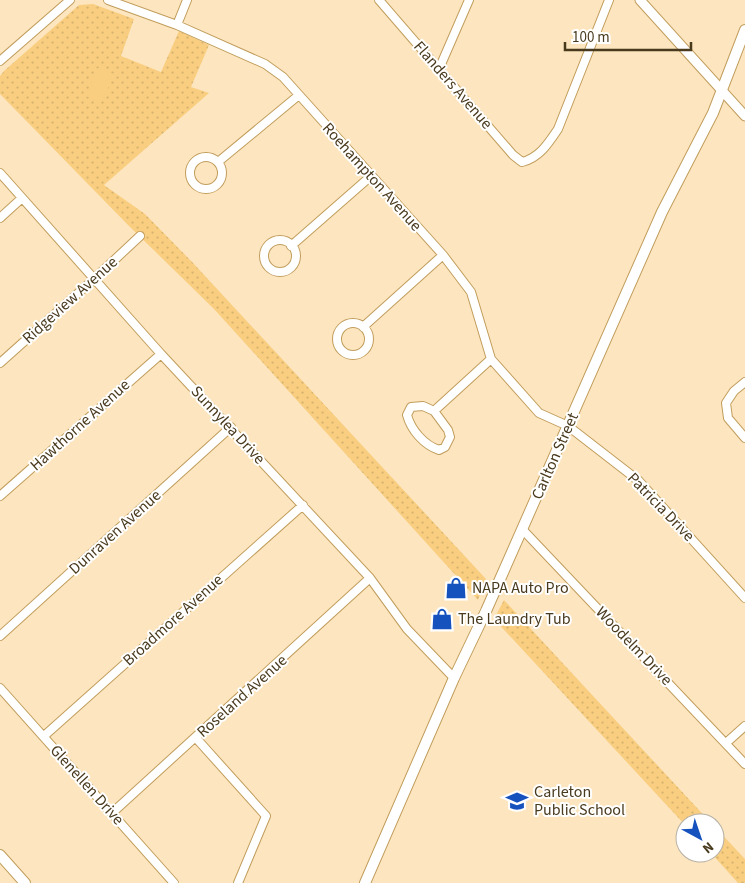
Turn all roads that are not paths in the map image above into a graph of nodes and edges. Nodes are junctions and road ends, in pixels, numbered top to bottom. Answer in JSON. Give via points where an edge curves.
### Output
{"nodes":[{"id":1,"x":70,"y":0,"type":"edge"},
{"id":2,"x":108,"y":0,"type":"edge"},
{"id":3,"x":187,"y":0,"type":"edge"},
{"id":4,"x":379,"y":0,"type":"edge"},
{"id":5,"x":469,"y":0,"type":"edge"},
{"id":6,"x":609,"y":0,"type":"edge"},
{"id":7,"x":640,"y":0,"type":"edge"},
{"id":8,"x":177,"y":25,"type":"junction"},
{"id":9,"x":745,"y":30,"type":"edge"},
{"id":10,"x":0,"y":61,"type":"edge"},
{"id":11,"x":439,"y":69,"type":"junction"},
{"id":12,"x":722,"y":89,"type":"junction"},
{"id":13,"x":300,"y":95,"type":"junction"},
{"id":14,"x":745,"y":116,"type":"edge"},
{"id":15,"x":218,"y":162,"type":"junction"},
{"id":16,"x":0,"y":173,"type":"edge"},
{"id":17,"x":372,"y":176,"type":"junction"},
{"id":18,"x":22,"y":198,"type":"junction"},
{"id":19,"x":0,"y":218,"type":"edge"},
{"id":20,"x":140,"y":236,"type":"dead end"},
{"id":21,"x":291,"y":246,"type":"junction"},
{"id":22,"x":443,"y":255,"type":"junction"},
{"id":23,"x":94,"y":279,"type":"junction"},
{"id":24,"x":363,"y":327,"type":"junction"},
{"id":25,"x":160,"y":354,"type":"junction"},
{"id":26,"x":491,"y":359,"type":"junction"},
{"id":27,"x":0,"y":363,"type":"edge"},
{"id":28,"x":745,"y":382,"type":"edge"},
{"id":29,"x":434,"y":411,"type":"junction"},
{"id":30,"x":568,"y":426,"type":"junction"},
{"id":31,"x":231,"y":428,"type":"junction"},
{"id":32,"x":745,"y":438,"type":"edge"},
{"id":33,"x":0,"y":496,"type":"edge"},
{"id":34,"x":302,"y":504,"type":"junction"},
{"id":35,"x":522,"y":529,"type":"junction"},
{"id":36,"x":370,"y":578,"type":"junction"},
{"id":37,"x":745,"y":598,"type":"edge"},
{"id":38,"x":0,"y":636,"type":"edge"},
{"id":39,"x":454,"y":678,"type":"junction"},
{"id":40,"x":0,"y":688,"type":"edge"},
{"id":41,"x":745,"y":726,"type":"edge"},
{"id":42,"x":44,"y":736,"type":"junction"},
{"id":43,"x":196,"y":738,"type":"junction"},
{"id":44,"x":726,"y":743,"type":"junction"},
{"id":45,"x":745,"y":764,"type":"edge"},
{"id":46,"x":112,"y":813,"type":"junction"},
{"id":47,"x":0,"y":855,"type":"edge"},
{"id":48,"x":25,"y":883,"type":"edge"},
{"id":49,"x":174,"y":883,"type":"edge"},
{"id":50,"x":238,"y":883,"type":"edge"},
{"id":51,"x":365,"y":883,"type":"edge"}],
"edges":[{"from":1,"to":10,"type":"street"},
{"from":2,"to":8,"type":"street","name":"Roehampton Avenue"},
{"from":3,"to":8,"type":"street"},
{"from":4,"to":11,"type":"street","name":"Flanders Avenue"},
{"from":5,"to":11,"type":"street"},
{"from":6,"to":11,"type":"street","name":"Flanders Avenue","via":[[558,129],[532,160],[522,162],[513,155]]},
{"from":7,"to":12,"type":"street"},
{"from":8,"to":13,"type":"street","name":"Roehampton Avenue","via":[[265,64]]},
{"from":9,"to":12,"type":"main road","name":"Carlton Street"},
{"from":12,"to":14,"type":"street"},
{"from":12,"to":30,"type":"main road","name":"Carlton Street","via":[[662,212]]},
{"from":13,"to":15,"type":"street"},
{"from":13,"to":17,"type":"street","name":"Roehampton Avenue"},
{"from":15,"to":15,"type":"street","via":[[222,176],[217,184],[209,189],[195,185],[190,176],[195,162],[204,157]]},
{"from":16,"to":18,"type":"street","name":"Sunnylea Drive"},
{"from":17,"to":21,"type":"street"},
{"from":17,"to":22,"type":"street","name":"Roehampton Avenue"},
{"from":18,"to":19,"type":"street"},
{"from":18,"to":23,"type":"street","name":"Sunnylea Drive"},
{"from":20,"to":23,"type":"street","name":"Ridgeview Avenue"},
{"from":21,"to":21,"type":"street","via":[[295,253],[291,267],[282,272],[268,267],[264,254],[268,245],[282,241]]},
{"from":22,"to":24,"type":"street"},
{"from":22,"to":26,"type":"street","name":"Roehampton Avenue","via":[[470,292]]},
{"from":23,"to":25,"type":"street","name":"Sunnylea Drive"},
{"from":23,"to":27,"type":"street","name":"Ridgeview Avenue"},
{"from":24,"to":24,"type":"street","via":[[354,323],[340,329],[337,338],[343,352],[354,355],[367,346],[368,336]]},
{"from":25,"to":31,"type":"street","name":"Sunnylea Drive"},
{"from":25,"to":33,"type":"street","name":"Hawthorne Avenue"},
{"from":26,"to":29,"type":"street"},
{"from":26,"to":30,"type":"street","name":"Roehampton Avenue","via":[[539,413]]},
{"from":28,"to":32,"type":"street","via":[[726,403],[728,418]]},
{"from":29,"to":29,"type":"street","via":[[423,406],[411,407],[407,415],[410,426],[430,447],[439,450],[445,447],[450,437]]},
{"from":30,"to":35,"type":"main road","name":"Carlton Street"},
{"from":30,"to":37,"type":"street","name":"Patricia Drive","via":[[640,482]]},
{"from":31,"to":34,"type":"street","name":"Sunnylea Drive"},
{"from":31,"to":38,"type":"street","name":"Dunraven Avenue"},
{"from":34,"to":36,"type":"street","name":"Sunnylea Drive"},
{"from":34,"to":42,"type":"street","name":"Broadmore Avenue"},
{"from":35,"to":39,"type":"main road","name":"Carlton Street"},
{"from":35,"to":44,"type":"street","name":"Woodelm Drive"},
{"from":36,"to":39,"type":"street","name":"Sunnylea Drive","via":[[407,629]]},
{"from":36,"to":43,"type":"street","name":"Roseland Avenue"},
{"from":39,"to":51,"type":"main road","name":"Carlton Street"},
{"from":40,"to":42,"type":"street","name":"Glenellen Drive"},
{"from":41,"to":44,"type":"street"},
{"from":42,"to":46,"type":"street","name":"Glenellen Drive"},
{"from":43,"to":46,"type":"street","name":"Roseland Avenue"},
{"from":43,"to":50,"type":"street","via":[[266,816]]},
{"from":44,"to":45,"type":"street","name":"Woodelm Drive"},
{"from":46,"to":49,"type":"street","name":"Glenellen Drive"},
{"from":47,"to":48,"type":"main road"}]}
